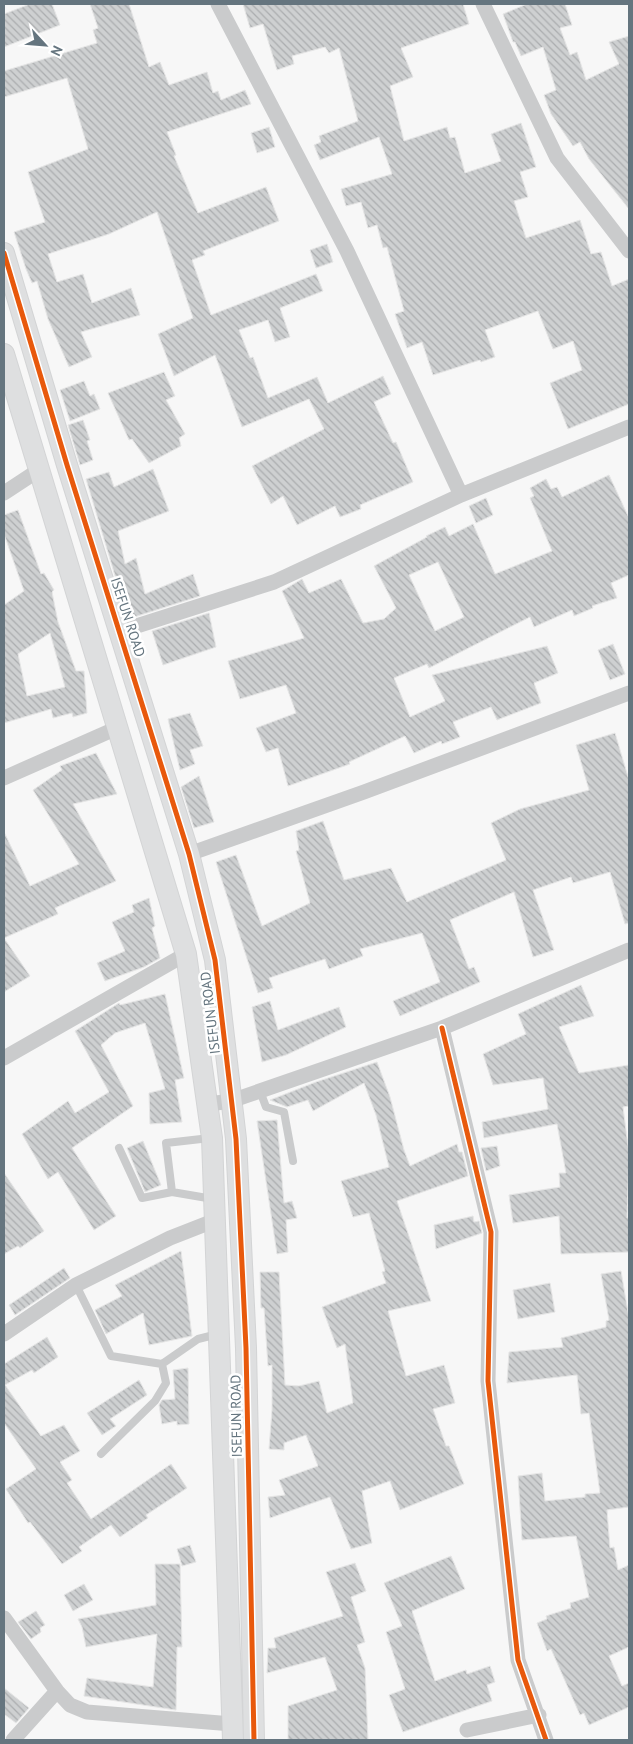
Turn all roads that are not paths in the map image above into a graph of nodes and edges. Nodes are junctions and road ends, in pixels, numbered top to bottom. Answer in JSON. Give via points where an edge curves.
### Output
{"nodes":[{"id":1,"x":218,"y":4,"type":"edge"},
{"id":2,"x":483,"y":4,"type":"edge"},
{"id":3,"x":629,"y":251,"type":"edge"},
{"id":4,"x":4,"y":253,"type":"edge"},
{"id":5,"x":4,"y":354,"type":"edge"},
{"id":6,"x":629,"y":427,"type":"edge"},
{"id":7,"x":39,"y":470,"type":"junction"},
{"id":8,"x":4,"y":493,"type":"edge"},
{"id":9,"x":461,"y":496,"type":"junction"},
{"id":10,"x":121,"y":631,"type":"junction"},
{"id":11,"x":629,"y":693,"type":"edge"},
{"id":12,"x":117,"y":728,"type":"junction"},
{"id":13,"x":4,"y":778,"type":"edge"},
{"id":14,"x":189,"y":854,"type":"junction"},
{"id":15,"x":629,"y":950,"type":"edge"},
{"id":16,"x":186,"y":954,"type":"junction"},
{"id":17,"x":442,"y":1028,"type":"junction"},
{"id":18,"x":4,"y":1058,"type":"edge"},
{"id":19,"x":260,"y":1091,"type":"junction"},
{"id":20,"x":231,"y":1101,"type":"junction"},
{"id":21,"x":209,"y":1104,"type":"junction"},
{"id":22,"x":212,"y":1138,"type":"junction"},
{"id":23,"x":120,"y":1148,"type":"dead end"},
{"id":24,"x":293,"y":1161,"type":"dead end"},
{"id":25,"x":172,"y":1192,"type":"junction"},
{"id":26,"x":214,"y":1199,"type":"junction"},
{"id":27,"x":216,"y":1220,"type":"junction"},
{"id":28,"x":76,"y":1286,"type":"junction"},
{"id":29,"x":220,"y":1333,"type":"junction"},
{"id":30,"x":4,"y":1334,"type":"edge"},
{"id":31,"x":162,"y":1364,"type":"junction"},
{"id":32,"x":101,"y":1454,"type":"dead end"},
{"id":33,"x":4,"y":1618,"type":"edge"},
{"id":34,"x":56,"y":1691,"type":"junction"},
{"id":35,"x":539,"y":1715,"type":"junction"},
{"id":36,"x":467,"y":1730,"type":"dead end"},
{"id":37,"x":232,"y":1732,"type":"edge"},
{"id":38,"x":13,"y":1740,"type":"edge"},
{"id":39,"x":254,"y":1740,"type":"edge"},
{"id":40,"x":546,"y":1740,"type":"edge"}],
"edges":[{"from":1,"to":9,"type":"street","via":[[347,251]]},
{"from":2,"to":3,"type":"street","via":[[557,158]]},
{"from":4,"to":10,"type":"street","name":"ISEFUN ROAD"},
{"from":5,"to":7,"type":"street","name":"ISEFUN ROAD"},
{"from":6,"to":9,"type":"street"},
{"from":7,"to":8,"type":"street"},
{"from":7,"to":12,"type":"street","name":"ISEFUN ROAD"},
{"from":9,"to":10,"type":"street","via":[[274,582]]},
{"from":10,"to":14,"type":"street","name":"ISEFUN ROAD"},
{"from":11,"to":14,"type":"street"},
{"from":12,"to":13,"type":"street"},
{"from":12,"to":16,"type":"street","name":"ISEFUN ROAD"},
{"from":14,"to":20,"type":"street","name":"ISEFUN ROAD","via":[[215,960]]},
{"from":15,"to":17,"type":"street"},
{"from":16,"to":18,"type":"street"},
{"from":16,"to":21,"type":"street","name":"ISEFUN ROAD"},
{"from":17,"to":19,"type":"street"},
{"from":17,"to":35,"type":"street","via":[[490,1232],[488,1381],[518,1660]]},
{"from":19,"to":20,"type":"street"},
{"from":19,"to":24,"type":"lane","via":[[266,1107],[284,1112]]},
{"from":20,"to":21,"type":"street"},
{"from":20,"to":39,"type":"street","name":"ISEFUN ROAD","via":[[236,1139],[246,1348]]},
{"from":21,"to":22,"type":"street","name":"ISEFUN ROAD"},
{"from":22,"to":25,"type":"lane","via":[[166,1143]]},
{"from":22,"to":26,"type":"street","name":"ISEFUN ROAD"},
{"from":23,"to":25,"type":"lane","via":[[142,1198]]},
{"from":25,"to":26,"type":"lane"},
{"from":26,"to":27,"type":"street","name":"ISEFUN ROAD"},
{"from":27,"to":28,"type":"street","via":[[170,1238]]},
{"from":27,"to":29,"type":"street","name":"ISEFUN ROAD"},
{"from":28,"to":30,"type":"street"},
{"from":28,"to":31,"type":"lane","via":[[111,1356]]},
{"from":29,"to":31,"type":"lane","via":[[198,1339]]},
{"from":29,"to":37,"type":"street","name":"ISEFUN ROAD"},
{"from":31,"to":32,"type":"lane","via":[[166,1383],[154,1401]]},
{"from":33,"to":34,"type":"street"},
{"from":34,"to":37,"type":"street","via":[[70,1705],[88,1712]]},
{"from":34,"to":38,"type":"street"},
{"from":35,"to":36,"type":"street"},
{"from":35,"to":40,"type":"street"}]}
